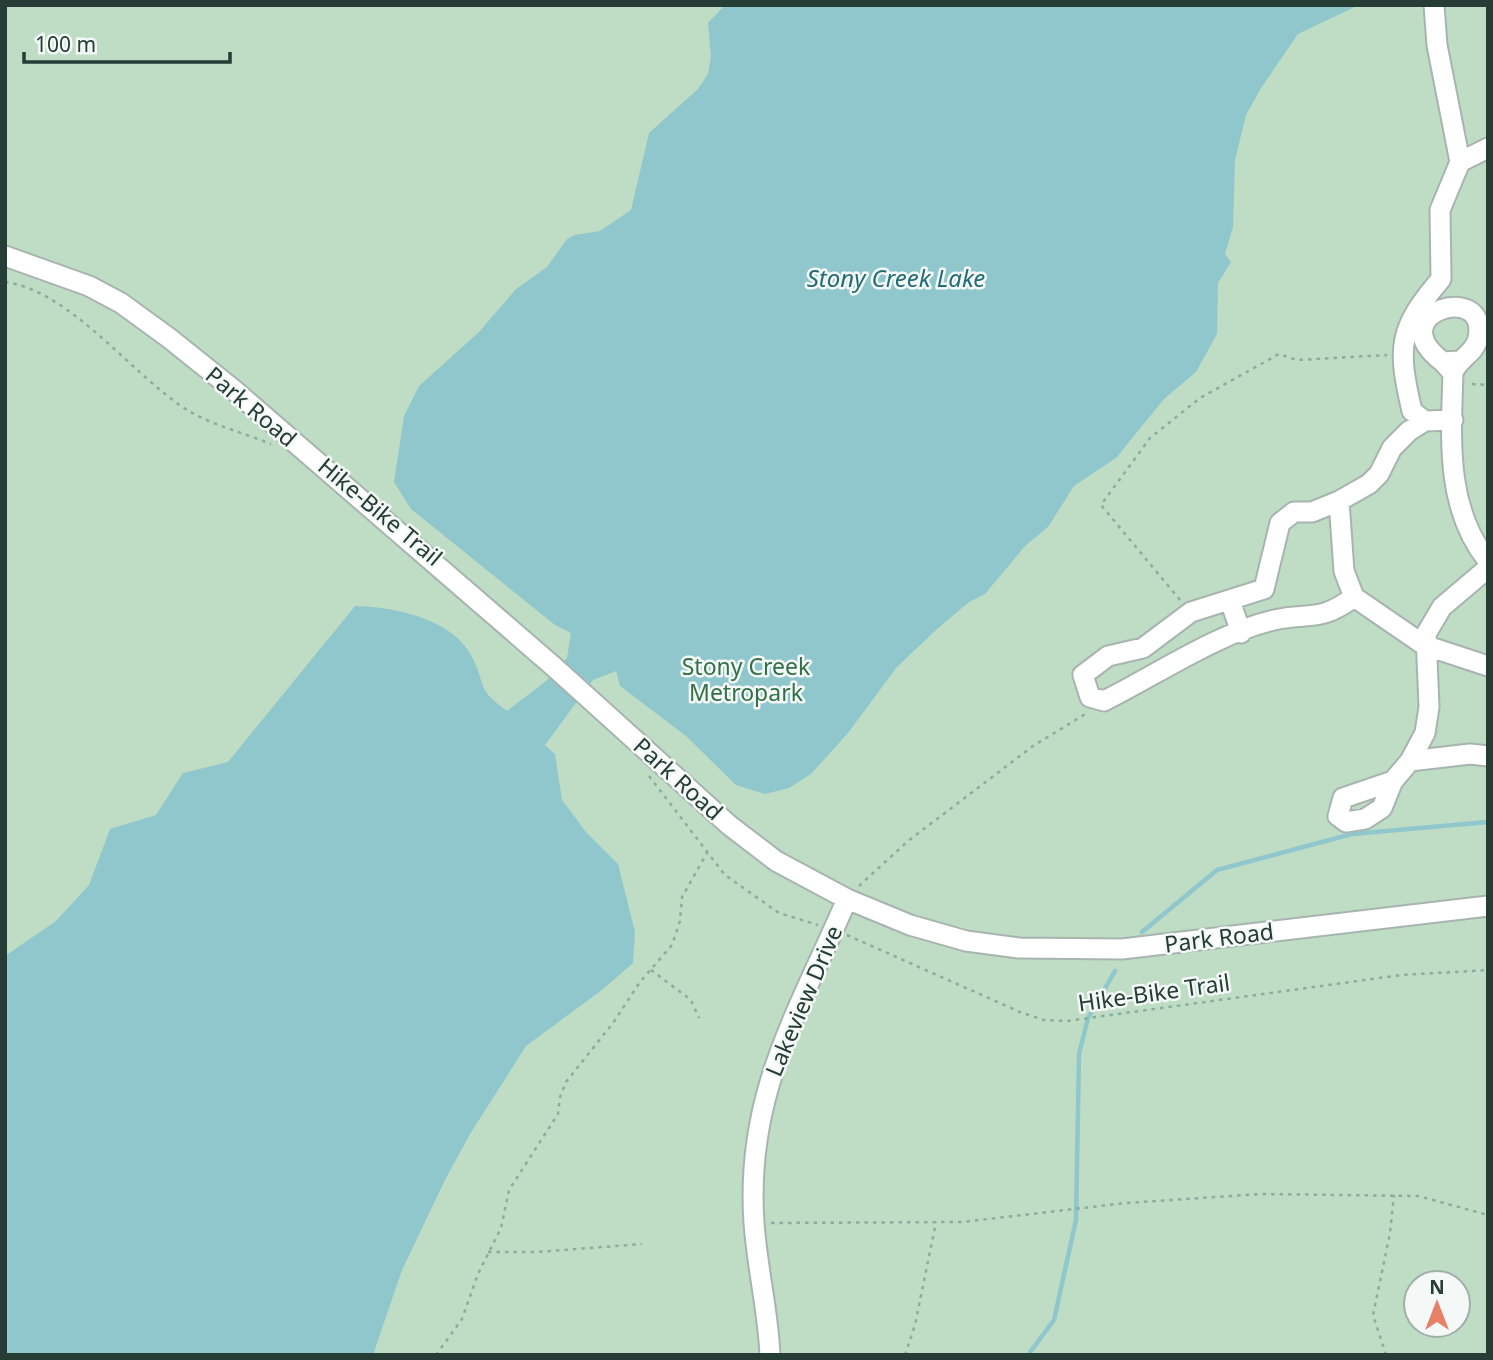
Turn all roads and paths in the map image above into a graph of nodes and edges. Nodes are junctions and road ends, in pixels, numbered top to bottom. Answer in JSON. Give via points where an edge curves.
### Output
{"nodes":[{"id":1,"x":1434,"y":5,"type":"edge"},
{"id":2,"x":1488,"y":148,"type":"edge"},
{"id":3,"x":1460,"y":162,"type":"junction"},
{"id":4,"x":5,"y":256,"type":"edge"},
{"id":5,"x":5,"y":282,"type":"edge"},
{"id":6,"x":1404,"y":352,"type":"junction"},
{"id":7,"x":1452,"y":365,"type":"dead end"},
{"id":8,"x":1472,"y":384,"type":"dead end"},
{"id":9,"x":1488,"y":385,"type":"edge"},
{"id":10,"x":1453,"y":420,"type":"junction"},
{"id":11,"x":1415,"y":421,"type":"junction"},
{"id":12,"x":276,"y":446,"type":"dead end"},
{"id":13,"x":1339,"y":501,"type":"junction"},
{"id":14,"x":1488,"y":561,"type":"edge"},
{"id":15,"x":1488,"y":568,"type":"edge"},
{"id":16,"x":1354,"y":597,"type":"junction"},
{"id":17,"x":1230,"y":600,"type":"junction"},
{"id":18,"x":1191,"y":612,"type":"junction"},
{"id":19,"x":1241,"y":633,"type":"junction"},
{"id":20,"x":1424,"y":645,"type":"junction"},
{"id":21,"x":1488,"y":666,"type":"edge"},
{"id":22,"x":1104,"y":701,"type":"junction"},
{"id":23,"x":1488,"y":744,"type":"edge"},
{"id":24,"x":1479,"y":755,"type":"edge"},
{"id":25,"x":1410,"y":761,"type":"junction"},
{"id":26,"x":643,"y":770,"type":"dead end"},
{"id":27,"x":1392,"y":781,"type":"dead end"},
{"id":28,"x":707,"y":853,"type":"junction"},
{"id":29,"x":847,"y":899,"type":"junction"},
{"id":30,"x":1488,"y":906,"type":"edge"},
{"id":31,"x":827,"y":928,"type":"dead end"},
{"id":32,"x":841,"y":932,"type":"dead end"},
{"id":33,"x":651,"y":970,"type":"junction"},
{"id":34,"x":1488,"y":970,"type":"edge"},
{"id":35,"x":699,"y":1018,"type":"dead end"},
{"id":36,"x":1394,"y":1195,"type":"junction"},
{"id":37,"x":1488,"y":1215,"type":"edge"},
{"id":38,"x":936,"y":1222,"type":"junction"},
{"id":39,"x":754,"y":1223,"type":"junction"},
{"id":40,"x":642,"y":1244,"type":"dead end"},
{"id":41,"x":488,"y":1252,"type":"junction"},
{"id":42,"x":436,"y":1355,"type":"edge"},
{"id":43,"x":770,"y":1355,"type":"edge"},
{"id":44,"x":905,"y":1355,"type":"edge"},
{"id":45,"x":1386,"y":1355,"type":"edge"}],
"edges":[{"from":1,"to":3,"type":"street","via":[[1437,46]]},
{"from":2,"to":3,"type":"street"},
{"from":3,"to":6,"type":"street","via":[[1440,210],[1441,279],[1413,311]]},
{"from":4,"to":29,"type":"street","name":"Park Road","via":[[89,286],[160,331],[553,666],[729,825],[776,861]]},
{"from":5,"to":12,"type":"path","via":[[37,292],[62,307],[187,410]]},
{"from":6,"to":11,"type":"street","via":[[1404,378]]},
{"from":6,"to":18,"type":"path","via":[[1297,360],[1279,355],[1200,398],[1150,438],[1101,505]]},
{"from":7,"to":10,"type":"street"},
{"from":8,"to":9,"type":"path"},
{"from":10,"to":11,"type":"street"},
{"from":10,"to":14,"type":"street","via":[[1462,521]]},
{"from":11,"to":13,"type":"street","via":[[1392,448],[1379,474]]},
{"from":13,"to":16,"type":"street","via":[[1344,571]]},
{"from":13,"to":17,"type":"street","via":[[1311,512],[1294,512],[1280,523],[1264,589]]},
{"from":15,"to":20,"type":"street","via":[[1442,607]]},
{"from":16,"to":19,"type":"street","via":[[1315,618],[1274,620]]},
{"from":16,"to":20,"type":"street"},
{"from":17,"to":18,"type":"street"},
{"from":17,"to":19,"type":"street"},
{"from":18,"to":22,"type":"street","via":[[1143,648],[1108,656],[1083,675],[1090,697]]},
{"from":19,"to":22,"type":"street","via":[[1199,649]]},
{"from":20,"to":21,"type":"street"},
{"from":20,"to":25,"type":"street","via":[[1429,707],[1425,733]]},
{"from":22,"to":29,"type":"path","via":[[1033,746],[908,841]]},
{"from":23,"to":24,"type":"street"},
{"from":24,"to":25,"type":"street"},
{"from":25,"to":27,"type":"street"},
{"from":26,"to":28,"type":"path"},
{"from":28,"to":31,"type":"path","via":[[725,875],[779,913]]},
{"from":28,"to":33,"type":"path","via":[[684,890],[672,945]]},
{"from":29,"to":30,"type":"street","name":"Park Road","via":[[910,925],[966,941],[1032,948],[1122,949]]},
{"from":29,"to":39,"type":"street","name":"Lakeview Drive","via":[[783,1037],[765,1092],[756,1135]]},
{"from":32,"to":34,"type":"path","name":"Hike-Bike Trail","via":[[1044,1020],[1067,1021],[1401,975]]},
{"from":33,"to":35,"type":"path","via":[[691,1000]]},
{"from":33,"to":41,"type":"path","via":[[566,1082],[558,1114],[509,1190],[501,1228]]},
{"from":36,"to":37,"type":"path","via":[[1451,1202]]},
{"from":36,"to":38,"type":"path","via":[[1261,1194]]},
{"from":36,"to":45,"type":"path","via":[[1373,1315]]},
{"from":38,"to":39,"type":"path"},
{"from":38,"to":44,"type":"path"},
{"from":39,"to":43,"type":"street","name":"Lakeview Drive"},
{"from":40,"to":41,"type":"path"},
{"from":41,"to":42,"type":"path","via":[[462,1319]]}]}
